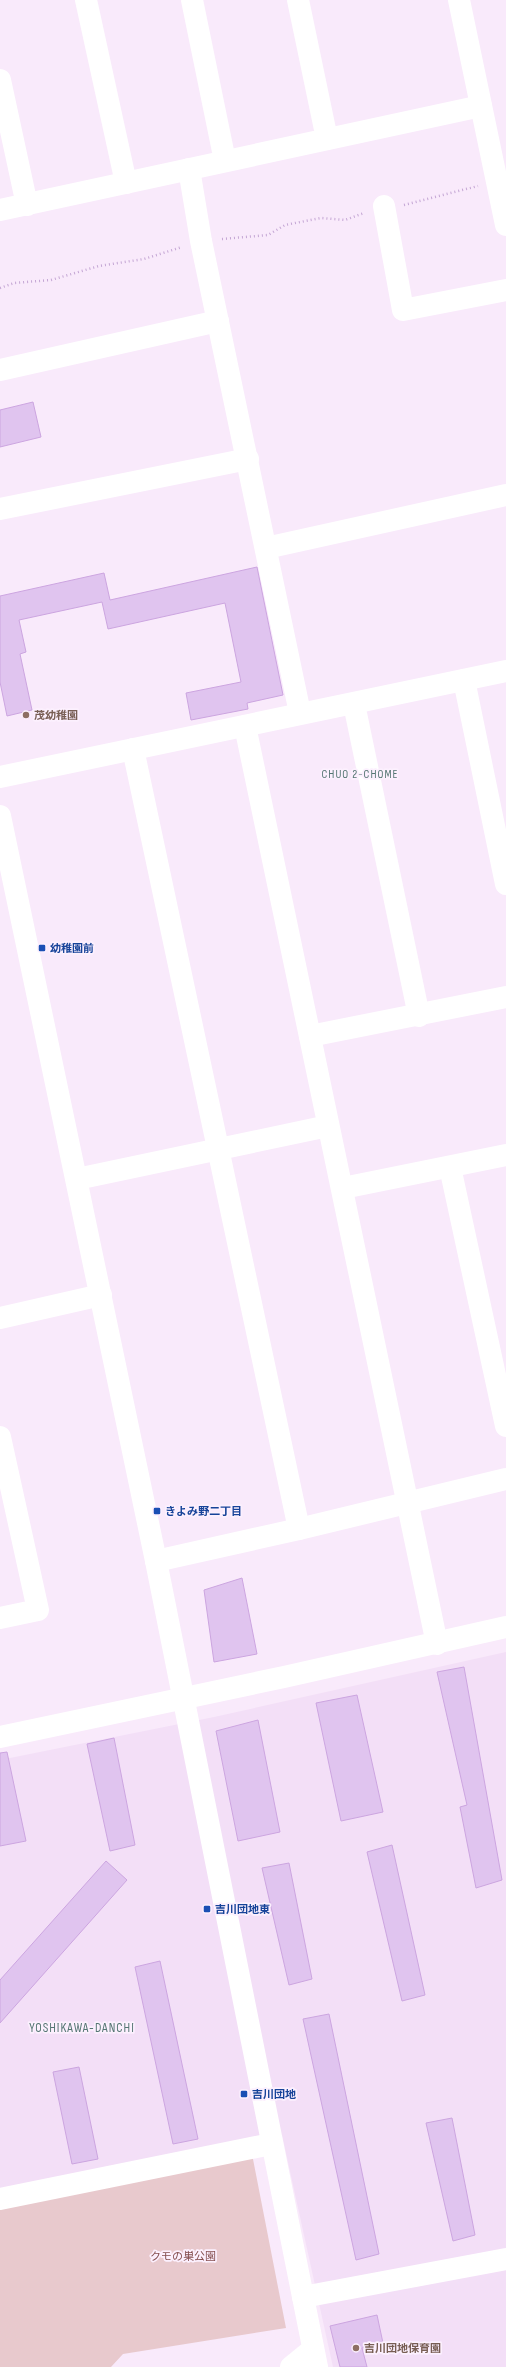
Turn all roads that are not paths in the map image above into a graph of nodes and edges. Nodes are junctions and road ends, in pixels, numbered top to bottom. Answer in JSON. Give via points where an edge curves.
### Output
{"nodes":[{"id":1,"x":86,"y":0,"type":"edge"},
{"id":2,"x":192,"y":0,"type":"edge"},
{"id":3,"x":298,"y":0,"type":"edge"},
{"id":4,"x":459,"y":0,"type":"edge"},
{"id":5,"x":0,"y":80,"type":"edge"},
{"id":6,"x":481,"y":106,"type":"junction"},
{"id":7,"x":327,"y":139,"type":"junction"},
{"id":8,"x":225,"y":162,"type":"junction"},
{"id":9,"x":189,"y":169,"type":"junction"},
{"id":10,"x":499,"y":170,"type":"edge"},
{"id":11,"x":126,"y":183,"type":"junction"},
{"id":12,"x":27,"y":205,"type":"junction"},
{"id":13,"x":384,"y":206,"type":"road end"},
{"id":14,"x":0,"y":210,"type":"edge"},
{"id":15,"x":506,"y":224,"type":"edge"},
{"id":16,"x":506,"y":290,"type":"edge"},
{"id":17,"x":218,"y":321,"type":"junction"},
{"id":18,"x":0,"y":370,"type":"edge"},
{"id":19,"x":248,"y":458,"type":"junction"},
{"id":20,"x":506,"y":495,"type":"edge"},
{"id":21,"x":0,"y":510,"type":"edge"},
{"id":22,"x":266,"y":548,"type":"junction"},
{"id":23,"x":506,"y":671,"type":"edge"},
{"id":24,"x":464,"y":680,"type":"junction"},
{"id":25,"x":354,"y":704,"type":"junction"},
{"id":26,"x":300,"y":713,"type":"junction"},
{"id":27,"x":245,"y":726,"type":"junction"},
{"id":28,"x":133,"y":749,"type":"junction"},
{"id":29,"x":0,"y":777,"type":"edge"},
{"id":30,"x":0,"y":816,"type":"edge"},
{"id":31,"x":506,"y":884,"type":"edge"},
{"id":32,"x":506,"y":997,"type":"edge"},
{"id":33,"x":419,"y":1016,"type":"junction"},
{"id":34,"x":310,"y":1036,"type":"junction"},
{"id":35,"x":328,"y":1126,"type":"junction"},
{"id":36,"x":218,"y":1150,"type":"junction"},
{"id":37,"x":506,"y":1154,"type":"edge"},
{"id":38,"x":450,"y":1167,"type":"junction"},
{"id":39,"x":77,"y":1179,"type":"junction"},
{"id":40,"x":343,"y":1188,"type":"junction"},
{"id":41,"x":101,"y":1295,"type":"junction"},
{"id":42,"x":0,"y":1318,"type":"edge"},
{"id":43,"x":506,"y":1426,"type":"edge"},
{"id":44,"x":0,"y":1438,"type":"edge"},
{"id":45,"x":506,"y":1479,"type":"edge"},
{"id":46,"x":408,"y":1502,"type":"junction"},
{"id":47,"x":299,"y":1529,"type":"junction"},
{"id":48,"x":156,"y":1561,"type":"junction"},
{"id":49,"x":0,"y":1618,"type":"edge"},
{"id":50,"x":506,"y":1627,"type":"edge"},
{"id":51,"x":437,"y":1644,"type":"junction"},
{"id":52,"x":183,"y":1699,"type":"junction"},
{"id":53,"x":0,"y":1737,"type":"edge"},
{"id":54,"x":271,"y":2144,"type":"junction"},
{"id":55,"x":0,"y":2199,"type":"edge"},
{"id":56,"x":506,"y":2259,"type":"edge"},
{"id":57,"x":303,"y":2297,"type":"junction"},
{"id":58,"x":315,"y":2358,"type":"edge"},
{"id":59,"x":291,"y":2367,"type":"edge"}],
"edges":[{"from":1,"to":11,"type":"street"},
{"from":2,"to":8,"type":"street"},
{"from":3,"to":7,"type":"street"},
{"from":4,"to":6,"type":"street"},
{"from":5,"to":12,"type":"street"},
{"from":6,"to":7,"type":"street"},
{"from":6,"to":10,"type":"street"},
{"from":7,"to":8,"type":"street"},
{"from":8,"to":9,"type":"street"},
{"from":9,"to":11,"type":"street"},
{"from":9,"to":17,"type":"street"},
{"from":10,"to":15,"type":"street"},
{"from":11,"to":12,"type":"street"},
{"from":12,"to":14,"type":"street"},
{"from":13,"to":16,"type":"street","via":[[403,310]]},
{"from":17,"to":18,"type":"street"},
{"from":17,"to":19,"type":"street"},
{"from":19,"to":21,"type":"street"},
{"from":19,"to":22,"type":"street"},
{"from":20,"to":22,"type":"street"},
{"from":22,"to":26,"type":"street"},
{"from":23,"to":24,"type":"street"},
{"from":24,"to":25,"type":"street"},
{"from":24,"to":31,"type":"street"},
{"from":25,"to":26,"type":"street"},
{"from":25,"to":33,"type":"street"},
{"from":26,"to":27,"type":"street"},
{"from":27,"to":28,"type":"street"},
{"from":27,"to":34,"type":"street"},
{"from":28,"to":29,"type":"street"},
{"from":28,"to":36,"type":"street"},
{"from":30,"to":39,"type":"street"},
{"from":32,"to":33,"type":"street"},
{"from":33,"to":34,"type":"street"},
{"from":34,"to":35,"type":"street"},
{"from":35,"to":36,"type":"street"},
{"from":35,"to":40,"type":"street"},
{"from":36,"to":39,"type":"street"},
{"from":36,"to":47,"type":"street"},
{"from":37,"to":38,"type":"street"},
{"from":38,"to":40,"type":"street"},
{"from":38,"to":43,"type":"street"},
{"from":39,"to":41,"type":"street"},
{"from":40,"to":46,"type":"street"},
{"from":41,"to":42,"type":"street"},
{"from":41,"to":48,"type":"street"},
{"from":44,"to":49,"type":"street","via":[[38,1610]]},
{"from":45,"to":46,"type":"street"},
{"from":46,"to":47,"type":"street"},
{"from":46,"to":51,"type":"street"},
{"from":47,"to":48,"type":"street"},
{"from":48,"to":52,"type":"street"},
{"from":50,"to":51,"type":"street"},
{"from":51,"to":52,"type":"street"},
{"from":52,"to":53,"type":"street"},
{"from":52,"to":54,"type":"street"},
{"from":54,"to":55,"type":"street"},
{"from":54,"to":57,"type":"street"},
{"from":56,"to":57,"type":"street"},
{"from":57,"to":58,"type":"street"},
{"from":58,"to":59,"type":"street"}]}
